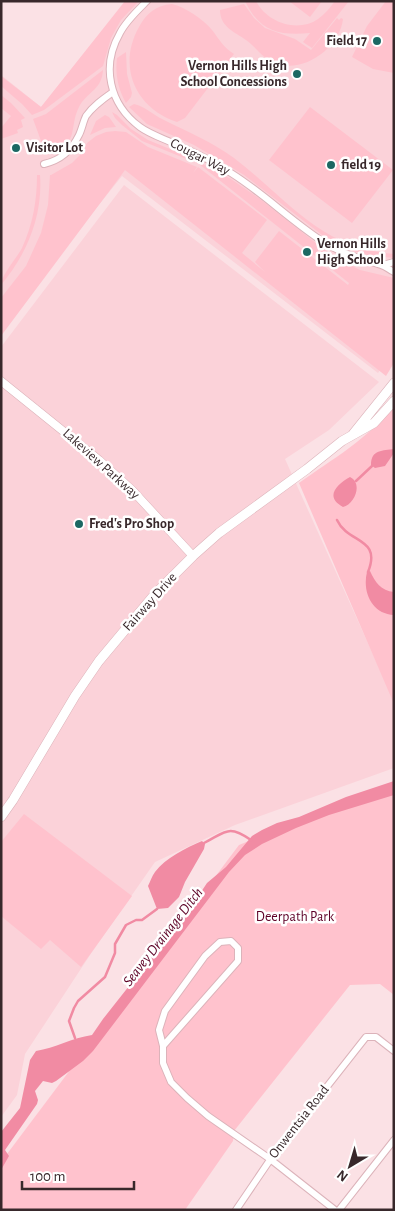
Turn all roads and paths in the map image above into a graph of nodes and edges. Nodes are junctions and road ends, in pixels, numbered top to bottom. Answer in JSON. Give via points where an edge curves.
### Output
{"nodes":[{"id":1,"x":146,"y":1,"type":"edge"},
{"id":2,"x":113,"y":92,"type":"junction"},
{"id":3,"x":44,"y":164,"type":"dead end"},
{"id":4,"x":394,"y":262,"type":"edge"},
{"id":5,"x":383,"y":265,"type":"junction"},
{"id":6,"x":394,"y":272,"type":"edge"},
{"id":7,"x":1,"y":381,"type":"edge"},
{"id":8,"x":394,"y":383,"type":"edge"},
{"id":9,"x":394,"y":401,"type":"edge"},
{"id":10,"x":352,"y":436,"type":"junction"},
{"id":11,"x":193,"y":556,"type":"junction"},
{"id":12,"x":1,"y":817,"type":"edge"},
{"id":13,"x":163,"y":1046,"type":"junction"},
{"id":14,"x":394,"y":1051,"type":"edge"},
{"id":15,"x":394,"y":1140,"type":"edge"},
{"id":16,"x":270,"y":1159,"type":"junction"},
{"id":17,"x":236,"y":1210,"type":"edge"},
{"id":18,"x":337,"y":1210,"type":"edge"}],
"edges":[{"from":1,"to":2,"type":"street","name":"Cougar Way","via":[[120,32],[113,48],[109,62]]},
{"from":2,"to":3,"type":"street","via":[[88,113],[70,150],[56,161]]},
{"from":2,"to":5,"type":"street","name":"Cougar Way","via":[[121,107],[140,127],[232,174],[321,241],[357,258]]},
{"from":4,"to":5,"type":"street"},
{"from":5,"to":6,"type":"street","name":"Cougar Way"},
{"from":7,"to":11,"type":"street","name":"Lakeview Parkway","via":[[132,490]]},
{"from":8,"to":10,"type":"main road","name":"Fairway Drive"},
{"from":9,"to":10,"type":"main road","name":"Fairway Drive","via":[[374,423]]},
{"from":10,"to":11,"type":"main road","name":"Fairway Drive","via":[[252,507]]},
{"from":11,"to":12,"type":"main road","name":"Fairway Drive","via":[[155,594],[99,661]]},
{"from":13,"to":13,"type":"street","via":[[238,961],[238,948],[231,940],[220,942],[205,956],[165,1011],[159,1030]]},
{"from":13,"to":16,"type":"street","via":[[162,1063],[171,1082],[207,1116]]},
{"from":14,"to":16,"type":"street","name":"Onwentsia Road","via":[[376,1037],[366,1037]]},
{"from":15,"to":18,"type":"street"},
{"from":16,"to":17,"type":"street","name":"Onwentsia Road"},
{"from":16,"to":18,"type":"street"}]}
